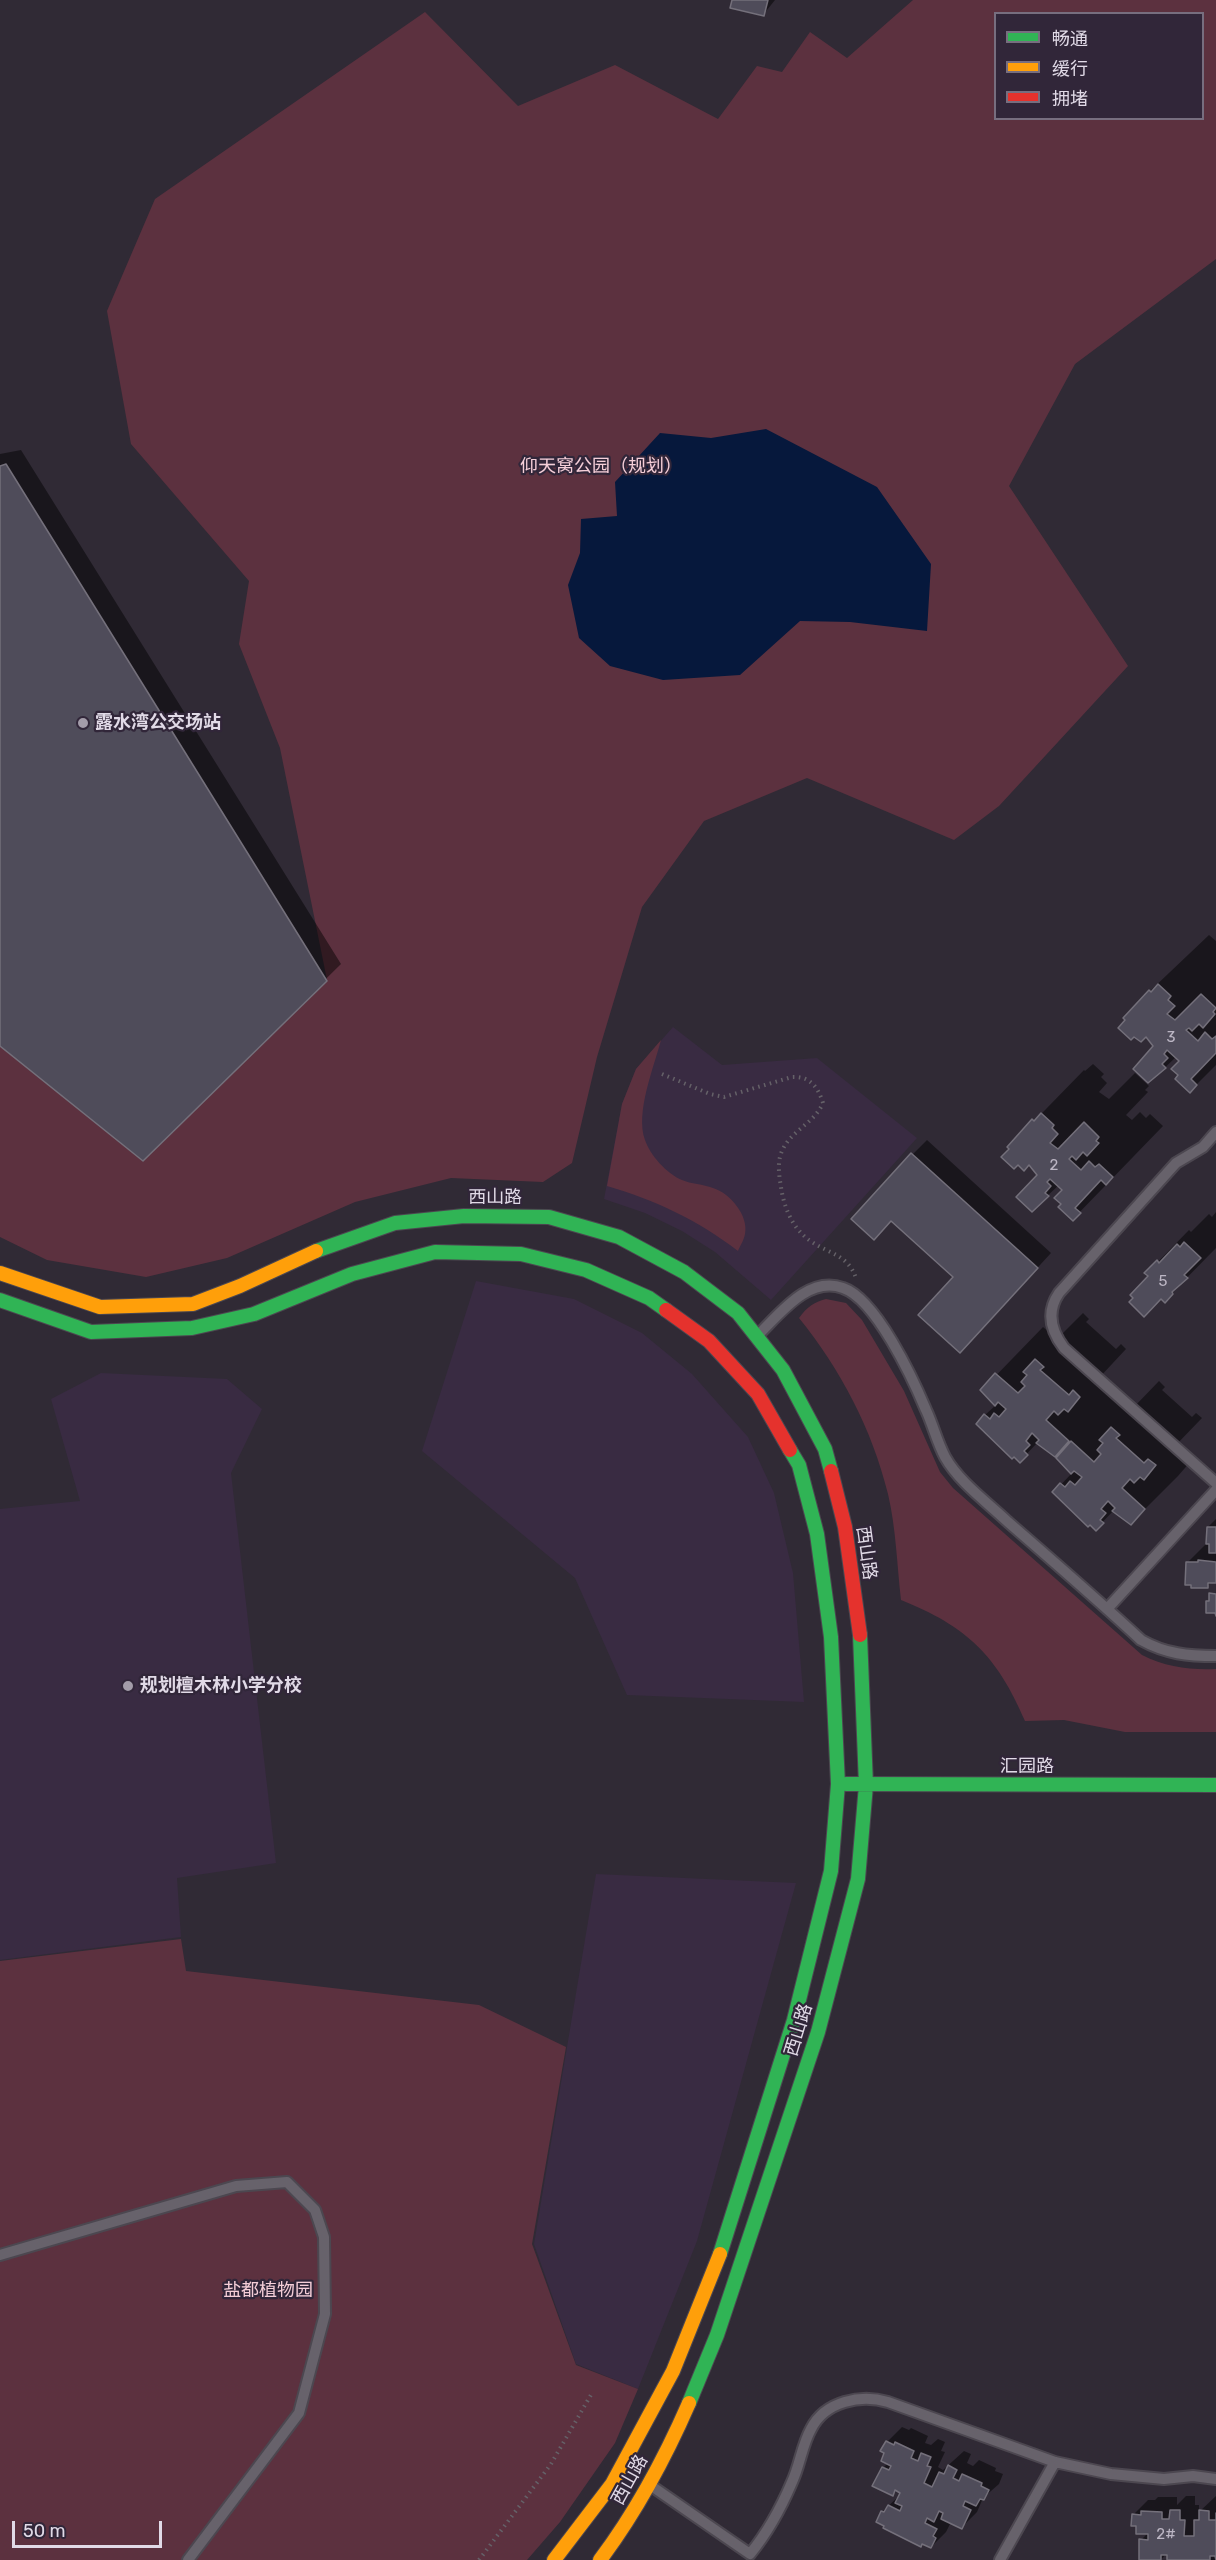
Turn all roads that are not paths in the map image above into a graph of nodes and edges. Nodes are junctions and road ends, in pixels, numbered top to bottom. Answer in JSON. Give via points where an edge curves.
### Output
{"nodes":[{"id":1,"x":1216,"y":1132,"type":"edge"},
{"id":2,"x":0,"y":1273,"type":"edge"},
{"id":3,"x":0,"y":1300,"type":"edge"},
{"id":4,"x":756,"y":1336,"type":"junction"},
{"id":5,"x":1216,"y":1483,"type":"edge"},
{"id":6,"x":1216,"y":1490,"type":"edge"},
{"id":7,"x":1107,"y":1609,"type":"junction"},
{"id":8,"x":1216,"y":1656,"type":"edge"},
{"id":9,"x":838,"y":1784,"type":"junction"},
{"id":10,"x":866,"y":1785,"type":"junction"},
{"id":11,"x":1216,"y":1785,"type":"edge"},
{"id":12,"x":0,"y":2255,"type":"edge"},
{"id":13,"x":1055,"y":2462,"type":"junction"},
{"id":14,"x":1216,"y":2479,"type":"edge"},
{"id":15,"x":649,"y":2485,"type":"junction"},
{"id":16,"x":749,"y":2557,"type":"edge"},
{"id":17,"x":188,"y":2560,"type":"edge"},
{"id":18,"x":554,"y":2560,"type":"edge"},
{"id":19,"x":600,"y":2560,"type":"edge"},
{"id":20,"x":999,"y":2560,"type":"edge"}],
"edges":[{"from":1,"to":5,"type":"lane","via":[[1203,1147],[1176,1163],[1059,1293],[1051,1319],[1064,1348]]},
{"from":2,"to":4,"type":"main road","name":"西山路","via":[[100,1307],[193,1304],[318,1250],[395,1223],[464,1216],[549,1217],[619,1237],[684,1272],[738,1313]]},
{"from":3,"to":9,"type":"main road","name":"西山路","via":[[91,1332],[192,1328],[254,1314],[352,1274],[435,1252],[521,1254],[586,1270],[649,1298],[709,1341],[758,1395],[798,1465],[817,1534],[831,1637]]},
{"from":4,"to":7,"type":"lane","via":[[801,1294],[813,1288],[843,1287],[855,1294],[897,1351],[945,1458],[974,1490]]},
{"from":4,"to":10,"type":"main road","name":"西山路","via":[[783,1370],[825,1449],[845,1527],[860,1637]]},
{"from":6,"to":7,"type":"lane"},
{"from":7,"to":8,"type":"lane","via":[[1154,1648],[1181,1656]]},
{"from":9,"to":10,"type":"main road","name":"汇园路"},
{"from":9,"to":18,"type":"main road","name":"西山路","via":[[831,1872],[794,2020],[731,2225],[698,2311],[647,2423],[612,2484]]},
{"from":10,"to":11,"type":"main road","name":"汇园路"},
{"from":10,"to":15,"type":"main road","name":"西山路","via":[[858,1879],[818,2032],[717,2335]]},
{"from":12,"to":17,"type":"lane","via":[[236,2186],[287,2182],[315,2210],[324,2237],[325,2314],[299,2413]]},
{"from":13,"to":14,"type":"lane","via":[[1111,2474]]},
{"from":13,"to":16,"type":"lane","via":[[888,2402],[874,2398],[851,2400],[828,2410],[811,2429],[785,2497],[767,2533]]},
{"from":13,"to":20,"type":"lane"},
{"from":15,"to":16,"type":"lane"},
{"from":15,"to":19,"type":"main road","name":"西山路"}]}
